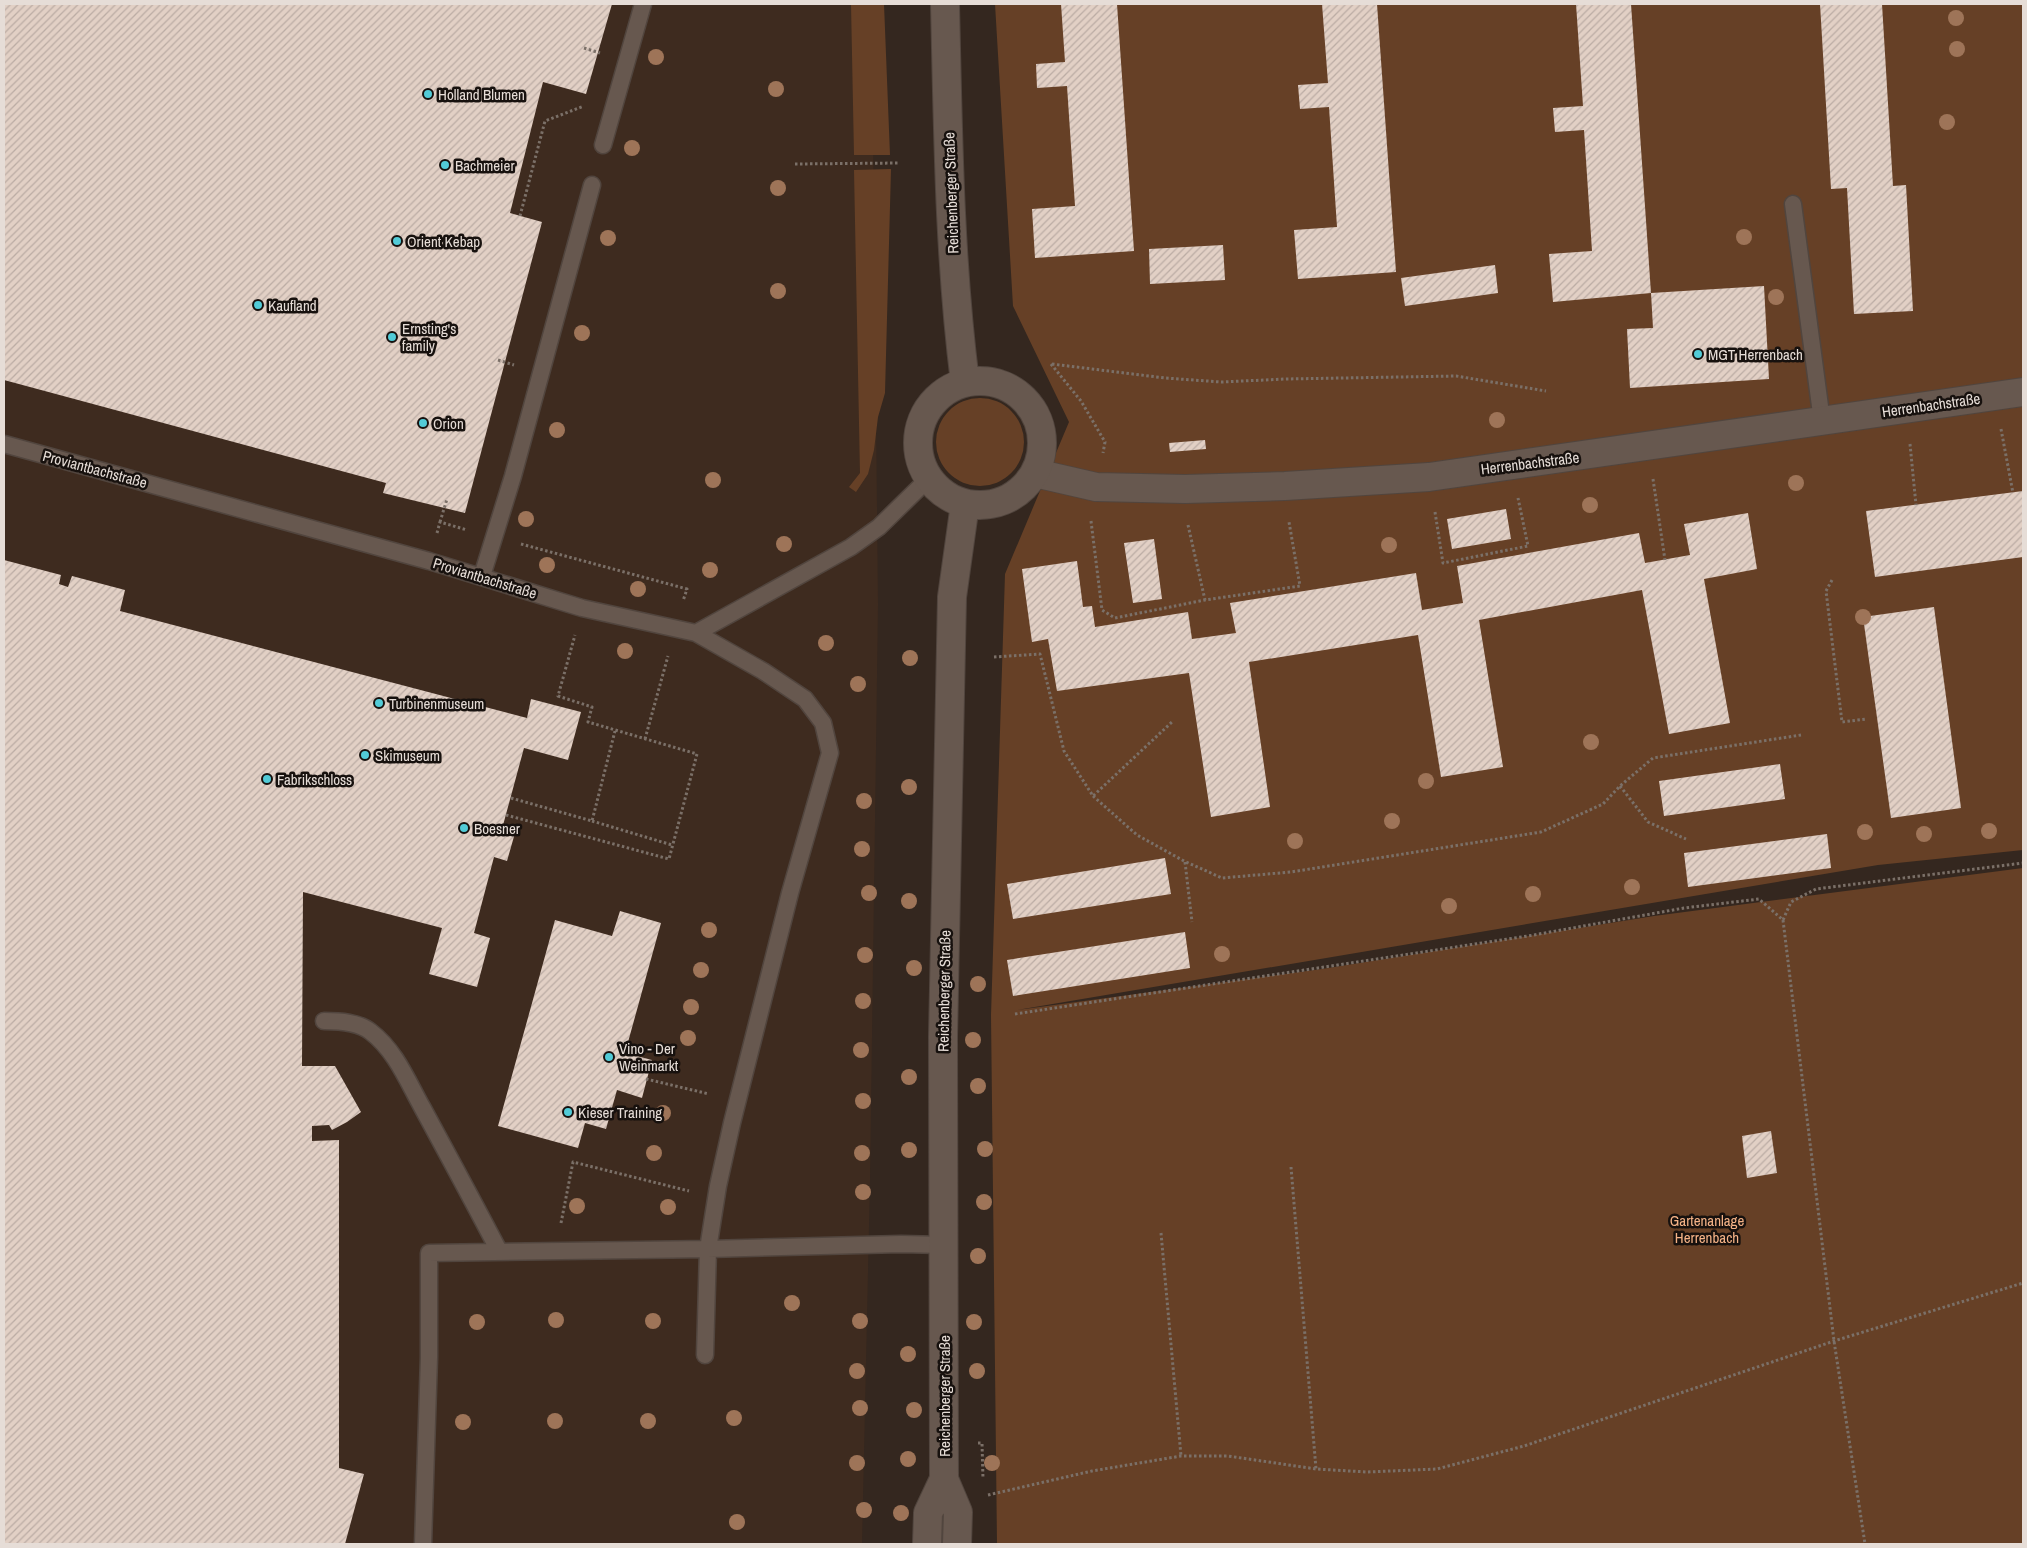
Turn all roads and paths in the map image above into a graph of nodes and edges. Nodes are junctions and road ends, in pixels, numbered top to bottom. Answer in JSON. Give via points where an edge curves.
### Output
{"nodes":[{"id":1,"x":643,"y":4,"type":"edge"},
{"id":2,"x":945,"y":4,"type":"edge"},
{"id":3,"x":602,"y":53,"type":"dead end"},
{"id":4,"x":599,"y":62,"type":"dead end"},
{"id":5,"x":587,"y":97,"type":"dead end"},
{"id":6,"x":603,"y":145,"type":"dead end"},
{"id":7,"x":899,"y":163,"type":"dead end"},
{"id":8,"x":796,"y":164,"type":"dead end"},
{"id":9,"x":592,"y":184,"type":"dead end"},
{"id":10,"x":1793,"y":204,"type":"dead end"},
{"id":11,"x":520,"y":216,"type":"dead end"},
{"id":12,"x":498,"y":360,"type":"dead end"},
{"id":13,"x":516,"y":365,"type":"dead end"},
{"id":14,"x":965,"y":382,"type":"junction"},
{"id":15,"x":1546,"y":391,"type":"dead end"},
{"id":16,"x":2023,"y":392,"type":"edge"},
{"id":17,"x":1994,"y":396,"type":"junction"},
{"id":18,"x":1906,"y":409,"type":"junction"},
{"id":19,"x":1822,"y":421,"type":"junction"},
{"id":20,"x":4,"y":444,"type":"edge"},
{"id":21,"x":1648,"y":446,"type":"junction"},
{"id":22,"x":1511,"y":464,"type":"junction"},
{"id":23,"x":1035,"y":473,"type":"junction"},
{"id":24,"x":1429,"y":477,"type":"junction"},
{"id":25,"x":929,"y":478,"type":"junction"},
{"id":26,"x":1285,"y":486,"type":"junction"},
{"id":27,"x":1096,"y":487,"type":"junction"},
{"id":28,"x":1185,"y":489,"type":"junction"},
{"id":29,"x":2013,"y":493,"type":"dead end"},
{"id":30,"x":447,"y":499,"type":"dead end"},
{"id":31,"x":965,"y":504,"type":"junction"},
{"id":32,"x":1916,"y":505,"type":"dead end"},
{"id":33,"x":440,"y":522,"type":"dead end"},
{"id":34,"x":1664,"y":560,"type":"dead end"},
{"id":35,"x":482,"y":576,"type":"junction"},
{"id":36,"x":1832,"y":580,"type":"dead end"},
{"id":37,"x":1205,"y":600,"type":"junction"},
{"id":38,"x":582,"y":608,"type":"junction"},
{"id":39,"x":696,"y":633,"type":"junction"},
{"id":40,"x":994,"y":657,"type":"dead end"},
{"id":41,"x":1866,"y":719,"type":"dead end"},
{"id":42,"x":1172,"y":722,"type":"dead end"},
{"id":43,"x":615,"y":731,"type":"junction"},
{"id":44,"x":1801,"y":735,"type":"dead end"},
{"id":45,"x":1620,"y":786,"type":"junction"},
{"id":46,"x":1093,"y":796,"type":"junction"},
{"id":47,"x":511,"y":798,"type":"dead end"},
{"id":48,"x":506,"y":815,"type":"dead end"},
{"id":49,"x":592,"y":821,"type":"junction"},
{"id":50,"x":1686,"y":839,"type":"dead end"},
{"id":51,"x":672,"y":845,"type":"junction"},
{"id":52,"x":1184,"y":861,"type":"junction"},
{"id":53,"x":2023,"y":863,"type":"edge"},
{"id":54,"x":1783,"y":920,"type":"junction"},
{"id":55,"x":1192,"y":922,"type":"dead end"},
{"id":56,"x":1015,"y":1014,"type":"dead end"},
{"id":57,"x":324,"y":1021,"type":"dead end"},
{"id":58,"x":646,"y":1079,"type":"dead end"},
{"id":59,"x":738,"y":1101,"type":"junction"},
{"id":60,"x":1291,"y":1167,"type":"dead end"},
{"id":61,"x":718,"y":1186,"type":"junction"},
{"id":62,"x":1161,"y":1234,"type":"dead end"},
{"id":63,"x":944,"y":1245,"type":"junction"},
{"id":64,"x":708,"y":1249,"type":"junction"},
{"id":65,"x":499,"y":1251,"type":"junction"},
{"id":66,"x":556,"y":1251,"type":"junction"},
{"id":67,"x":2023,"y":1284,"type":"edge"},
{"id":68,"x":1834,"y":1341,"type":"junction"},
{"id":69,"x":705,"y":1355,"type":"dead end"},
{"id":70,"x":1181,"y":1456,"type":"junction"},
{"id":71,"x":1316,"y":1469,"type":"junction"},
{"id":72,"x":944,"y":1479,"type":"junction"},
{"id":73,"x":984,"y":1496,"type":"dead end"},
{"id":74,"x":423,"y":1544,"type":"edge"},
{"id":75,"x":927,"y":1544,"type":"edge"},
{"id":76,"x":957,"y":1544,"type":"edge"},
{"id":77,"x":1865,"y":1544,"type":"edge"}],
"edges":[{"from":1,"to":6,"type":"lane"},
{"from":2,"to":14,"type":"street","name":"Reichenberger Straße","via":[[950,194]]},
{"from":3,"to":4,"type":"path"},
{"from":5,"to":11,"type":"path","via":[[585,106],[545,121]]},
{"from":7,"to":8,"type":"path"},
{"from":9,"to":35,"type":"lane","via":[[513,476]]},
{"from":10,"to":19,"type":"lane"},
{"from":12,"to":13,"type":"path"},
{"from":14,"to":23,"type":"street","via":[[994,381],[1015,390],[1032,406],[1041,428],[1042,451]]},
{"from":14,"to":25,"type":"street","via":[[952,386],[936,398],[924,414],[918,433],[919,453]]},
{"from":15,"to":27,"type":"path","via":[[1456,376],[1221,382],[1051,364],[1081,401],[1105,442]]},
{"from":16,"to":17,"type":"street","name":"Herrenbachstraße"},
{"from":17,"to":18,"type":"street","name":"Herrenbachstraße"},
{"from":17,"to":29,"type":"path"},
{"from":18,"to":19,"type":"street","name":"Herrenbachstraße"},
{"from":18,"to":32,"type":"path"},
{"from":19,"to":21,"type":"street","name":"Herrenbachstraße"},
{"from":20,"to":35,"type":"lane","name":"Proviantbachstraße"},
{"from":21,"to":22,"type":"street","name":"Herrenbachstraße"},
{"from":21,"to":34,"type":"path"},
{"from":22,"to":24,"type":"street","name":"Herrenbachstraße"},
{"from":22,"to":24,"type":"path","via":[[1528,546],[1443,563]]},
{"from":23,"to":27,"type":"street","name":"Herrenbachstraße"},
{"from":23,"to":31,"type":"street","via":[[1022,489],[1006,500],[986,505]]},
{"from":24,"to":26,"type":"street","name":"Herrenbachstraße"},
{"from":25,"to":31,"type":"street","via":[[949,497]]},
{"from":25,"to":39,"type":"lane","via":[[880,527],[851,547]]},
{"from":26,"to":28,"type":"street","name":"Herrenbachstraße"},
{"from":26,"to":37,"type":"path","via":[[1300,586]]},
{"from":27,"to":28,"type":"street","name":"Herrenbachstraße"},
{"from":27,"to":37,"type":"path","via":[[1090,525],[1102,610],[1115,618]]},
{"from":28,"to":37,"type":"path","via":[[1187,519]]},
{"from":30,"to":33,"type":"path"},
{"from":31,"to":63,"type":"street","name":"Reichenberger Straße","via":[[952,597],[943,1037]]},
{"from":35,"to":38,"type":"lane","name":"Proviantbachstraße"},
{"from":36,"to":41,"type":"path","via":[[1826,591],[1842,722]]},
{"from":38,"to":39,"type":"lane","name":"Proviantbachstraße"},
{"from":38,"to":43,"type":"path","via":[[558,696],[592,707],[588,722]]},
{"from":39,"to":59,"type":"lane","name":"Proviantbachstraße","via":[[805,699],[823,723],[830,753],[790,893]]},
{"from":40,"to":46,"type":"path","via":[[1040,654],[1064,751]]},
{"from":42,"to":46,"type":"path"},
{"from":43,"to":49,"type":"path"},
{"from":43,"to":51,"type":"path","via":[[697,754]]},
{"from":44,"to":45,"type":"path","via":[[1653,758]]},
{"from":45,"to":50,"type":"path","via":[[1648,822]]},
{"from":45,"to":52,"type":"path","via":[[1603,804],[1541,832],[1291,872],[1222,878]]},
{"from":46,"to":52,"type":"path","via":[[1137,834]]},
{"from":47,"to":49,"type":"path"},
{"from":48,"to":51,"type":"path","via":[[669,859]]},
{"from":49,"to":51,"type":"path"},
{"from":52,"to":55,"type":"path"},
{"from":53,"to":54,"type":"path","via":[[1816,889],[1792,902]]},
{"from":54,"to":56,"type":"path","via":[[1759,899]]},
{"from":54,"to":68,"type":"path"},
{"from":57,"to":65,"type":"lane","via":[[358,1025],[383,1043]]},
{"from":58,"to":59,"type":"path"},
{"from":59,"to":61,"type":"lane","name":"Proviantbachstraße"},
{"from":60,"to":71,"type":"path"},
{"from":61,"to":64,"type":"lane","name":"Proviantbachstraße"},
{"from":61,"to":66,"type":"path","via":[[691,1192],[573,1162]]},
{"from":62,"to":70,"type":"path"},
{"from":63,"to":64,"type":"lane"},
{"from":63,"to":72,"type":"street","name":"Reichenberger Straße"},
{"from":64,"to":66,"type":"lane"},
{"from":64,"to":69,"type":"lane","name":"Proviantbachstraße"},
{"from":65,"to":66,"type":"lane"},
{"from":65,"to":74,"type":"lane","via":[[429,1252]]},
{"from":67,"to":68,"type":"path"},
{"from":68,"to":71,"type":"path","via":[[1524,1446],[1438,1469],[1367,1472]]},
{"from":68,"to":77,"type":"path"},
{"from":70,"to":71,"type":"path","via":[[1228,1456]]},
{"from":70,"to":73,"type":"path","via":[[1092,1471]]},
{"from":72,"to":75,"type":"street","name":"Reichenberger Straße","via":[[928,1513]]},
{"from":72,"to":76,"type":"street","name":"Reichenberger Straße","via":[[958,1512]]}]}
